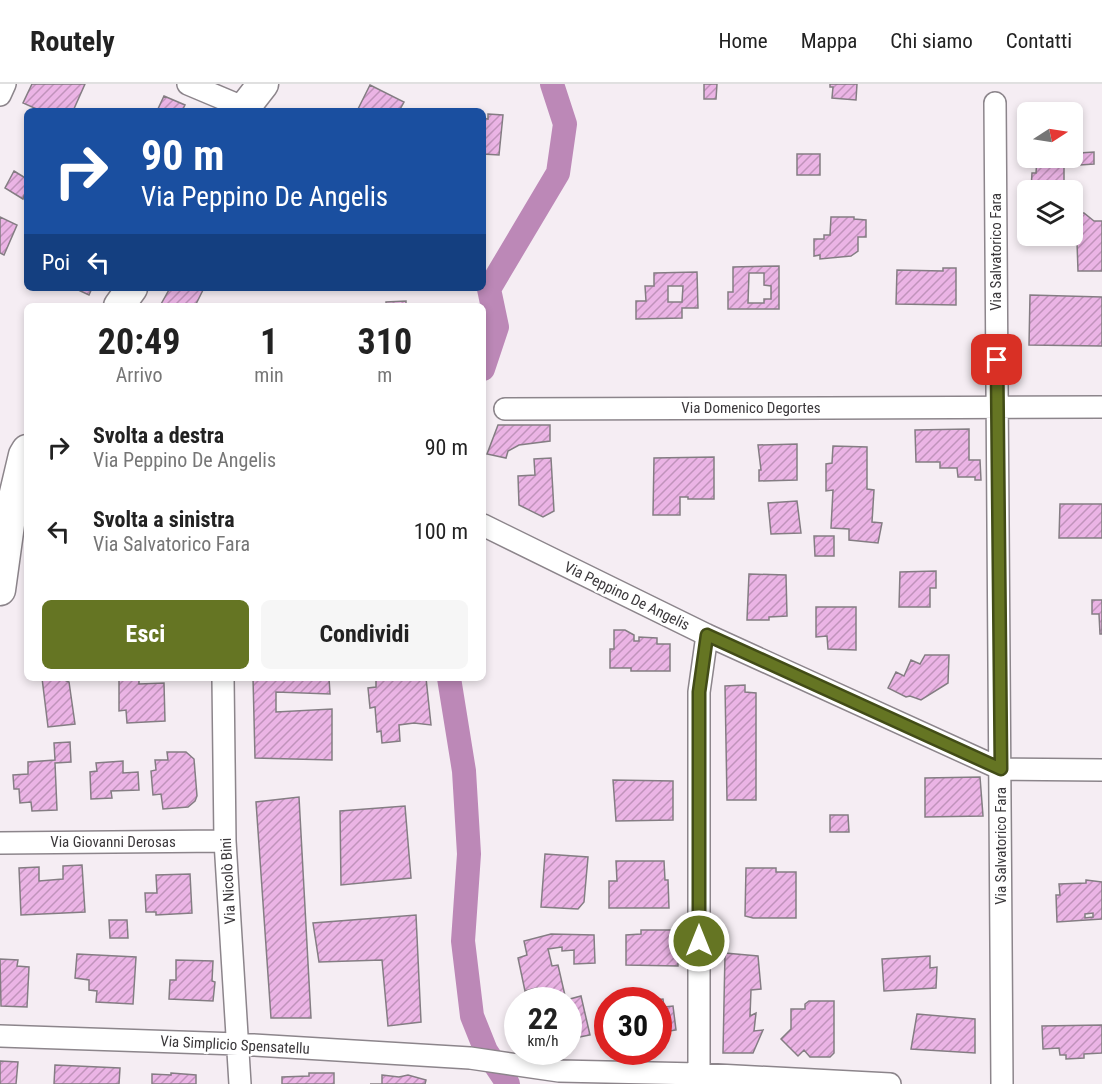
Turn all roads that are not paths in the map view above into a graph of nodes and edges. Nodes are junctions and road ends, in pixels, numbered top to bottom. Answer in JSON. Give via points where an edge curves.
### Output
{"nodes":[{"id":1,"x":5,"y":84,"type":"edge"},
{"id":2,"x":188,"y":84,"type":"edge"},
{"id":3,"x":263,"y":84,"type":"edge"},
{"id":4,"x":0,"y":95,"type":"edge"},
{"id":5,"x":995,"y":103,"type":"dead end"},
{"id":6,"x":242,"y":108,"type":"edge"},
{"id":7,"x":245,"y":108,"type":"edge"},
{"id":8,"x":130,"y":291,"type":"edge"},
{"id":9,"x":120,"y":303,"type":"edge"},
{"id":10,"x":997,"y":407,"type":"junction"},
{"id":11,"x":1102,"y":407,"type":"edge"},
{"id":12,"x":505,"y":410,"type":"dead end"},
{"id":13,"x":24,"y":455,"type":"edge"},
{"id":14,"x":486,"y":526,"type":"edge"},
{"id":15,"x":0,"y":590,"type":"edge"},
{"id":16,"x":707,"y":635,"type":"junction"},
{"id":17,"x":223,"y":681,"type":"edge"},
{"id":18,"x":1001,"y":769,"type":"junction"},
{"id":19,"x":1102,"y":770,"type":"edge"},
{"id":20,"x":225,"y":841,"type":"junction"},
{"id":21,"x":0,"y":843,"type":"edge"},
{"id":22,"x":0,"y":1036,"type":"edge"},
{"id":23,"x":238,"y":1044,"type":"junction"},
{"id":24,"x":655,"y":1079,"type":"edge"},
{"id":25,"x":699,"y":1079,"type":"edge"},
{"id":26,"x":240,"y":1084,"type":"edge"},
{"id":27,"x":891,"y":1084,"type":"edge"},
{"id":28,"x":1002,"y":1084,"type":"edge"}],
"edges":[{"from":1,"to":4,"type":"street"},
{"from":2,"to":6,"type":"street"},
{"from":3,"to":7,"type":"street"},
{"from":5,"to":10,"type":"street","name":"Via Salvatorico Fara"},
{"from":8,"to":9,"type":"street"},
{"from":10,"to":11,"type":"street","name":"Via Domenico Degortes"},
{"from":10,"to":12,"type":"street","name":"Via Domenico Degortes"},
{"from":10,"to":18,"type":"street","name":"Via Salvatorico Fara"},
{"from":13,"to":15,"type":"street","via":[[11,510]]},
{"from":14,"to":16,"type":"street","name":"Via Peppino De Angelis"},
{"from":16,"to":18,"type":"street","name":"Via Peppino De Angelis"},
{"from":16,"to":25,"type":"street","via":[[699,692]]},
{"from":17,"to":20,"type":"street","name":"Via Nicolò Bini"},
{"from":18,"to":19,"type":"street"},
{"from":18,"to":28,"type":"street","name":"Via Salvatorico Fara"},
{"from":20,"to":21,"type":"street","name":"Via Giovanni Derosas"},
{"from":20,"to":23,"type":"street","name":"Via Nicolò Bini"},
{"from":22,"to":23,"type":"street","name":"Via Simplicio Spensatellu"},
{"from":23,"to":24,"type":"street","name":"Via Simplicio Spensatellu","via":[[470,1058]]},
{"from":23,"to":26,"type":"street","name":"Via Nicolò Bini"},
{"from":24,"to":25,"type":"street","name":"Via Simplicio Spensatellu"},
{"from":25,"to":27,"type":"street","name":"Via Simplicio Spensatellu"}]}
